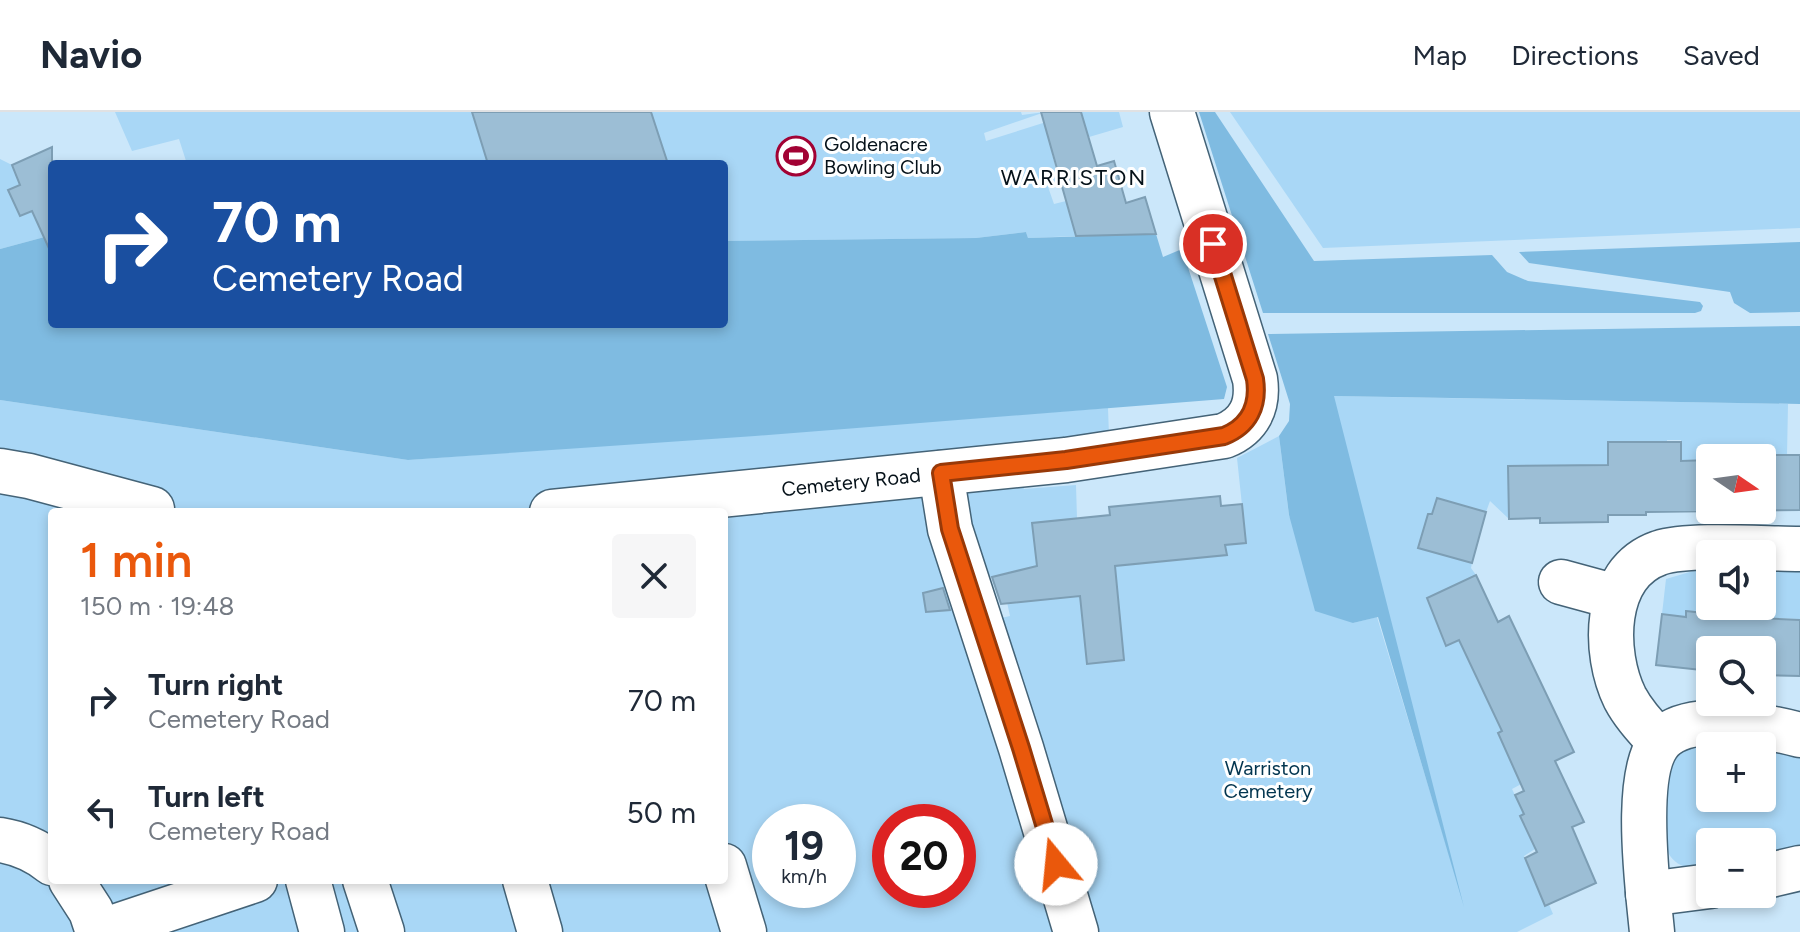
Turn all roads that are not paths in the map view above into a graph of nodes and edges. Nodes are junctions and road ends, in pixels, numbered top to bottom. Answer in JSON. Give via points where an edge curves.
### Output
{"nodes":[{"id":1,"x":1172,"y":112,"type":"edge"},
{"id":2,"x":0,"y":471,"type":"edge"},
{"id":3,"x":941,"y":473,"type":"junction"},
{"id":4,"x":147,"y":508,"type":"edge"},
{"id":5,"x":631,"y":508,"type":"edge"},
{"id":6,"x":1800,"y":549,"type":"edge"},
{"id":7,"x":1561,"y":582,"type":"dead end"},
{"id":8,"x":1616,"y":597,"type":"junction"},
{"id":9,"x":1800,"y":735,"type":"edge"},
{"id":10,"x":1659,"y":741,"type":"junction"},
{"id":11,"x":0,"y":840,"type":"edge"},
{"id":12,"x":48,"y":860,"type":"edge"},
{"id":13,"x":1800,"y":868,"type":"edge"},
{"id":14,"x":1776,"y":874,"type":"edge"},
{"id":15,"x":728,"y":879,"type":"edge"},
{"id":16,"x":74,"y":884,"type":"edge"},
{"id":17,"x":243,"y":884,"type":"edge"},
{"id":18,"x":309,"y":884,"type":"edge"},
{"id":19,"x":366,"y":884,"type":"edge"},
{"id":20,"x":526,"y":884,"type":"edge"},
{"id":21,"x":1696,"y":892,"type":"edge"},
{"id":22,"x":1650,"y":913,"type":"edge"},
{"id":23,"x":99,"y":932,"type":"edge"},
{"id":24,"x":322,"y":932,"type":"edge"},
{"id":25,"x":382,"y":932,"type":"edge"},
{"id":26,"x":540,"y":932,"type":"edge"},
{"id":27,"x":744,"y":932,"type":"edge"},
{"id":28,"x":1076,"y":932,"type":"edge"}],
"edges":[{"from":1,"to":3,"type":"street","name":"Cemetery Road","via":[[1257,393],[1245,423],[1224,436]]},
{"from":2,"to":4,"type":"street"},
{"from":3,"to":5,"type":"street","name":"Cemetery Road"},
{"from":3,"to":28,"type":"street","via":[[950,529]]},
{"from":6,"to":8,"type":"street","via":[[1665,551],[1632,571]]},
{"from":7,"to":8,"type":"street"},
{"from":8,"to":10,"type":"street","via":[[1612,637],[1618,679],[1635,714]]},
{"from":9,"to":10,"type":"street","via":[[1719,723],[1685,727]]},
{"from":10,"to":22,"type":"street","via":[[1646,776]]},
{"from":11,"to":12,"type":"street"},
{"from":13,"to":14,"type":"street"},
{"from":15,"to":27,"type":"street"},
{"from":16,"to":23,"type":"street"},
{"from":17,"to":23,"type":"street"},
{"from":18,"to":24,"type":"street"},
{"from":19,"to":25,"type":"street"},
{"from":20,"to":26,"type":"street"},
{"from":21,"to":22,"type":"street"}]}
